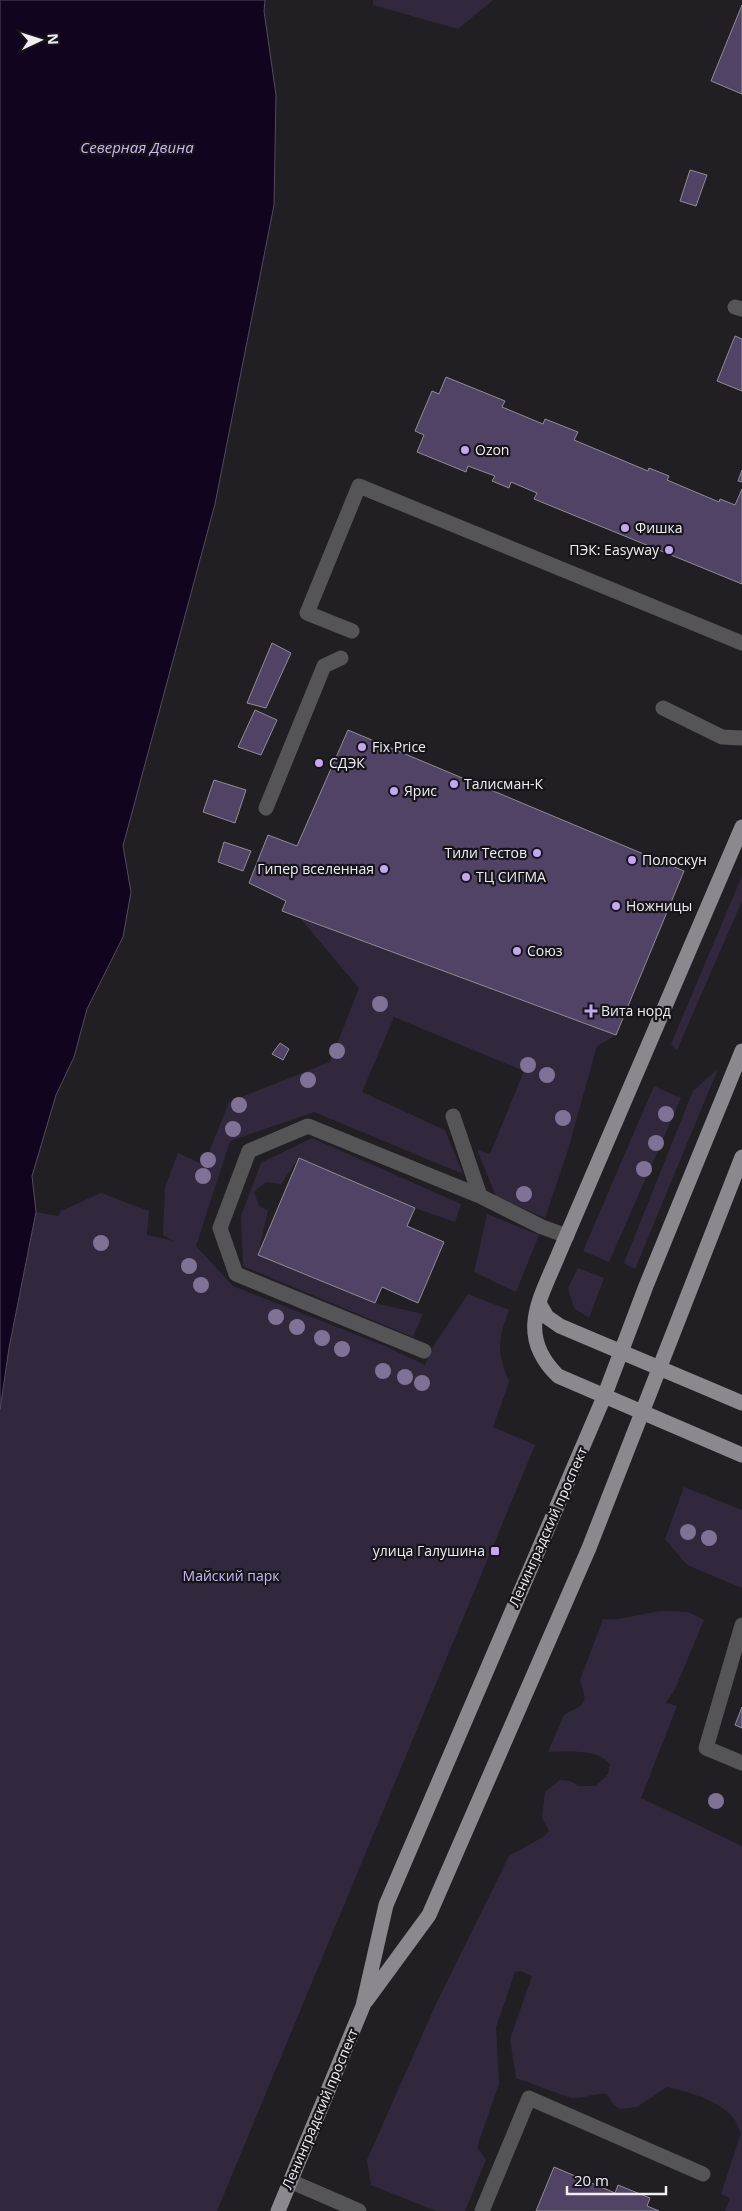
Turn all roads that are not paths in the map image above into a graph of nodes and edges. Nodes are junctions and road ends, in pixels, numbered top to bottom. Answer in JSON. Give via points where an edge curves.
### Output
{"nodes":[{"id":1,"x":352,"y":631,"type":"dead end"},
{"id":2,"x":742,"y":643,"type":"edge"},
{"id":3,"x":341,"y":658,"type":"dead end"},
{"id":4,"x":663,"y":708,"type":"dead end"},
{"id":5,"x":742,"y":738,"type":"edge"},
{"id":6,"x":266,"y":808,"type":"dead end"},
{"id":7,"x":742,"y":827,"type":"edge"},
{"id":8,"x":742,"y":1051,"type":"edge"},
{"id":9,"x":453,"y":1116,"type":"dead end"},
{"id":10,"x":742,"y":1157,"type":"edge"},
{"id":11,"x":480,"y":1196,"type":"junction"},
{"id":12,"x":566,"y":1236,"type":"junction"},
{"id":13,"x":539,"y":1303,"type":"junction"},
{"id":14,"x":424,"y":1352,"type":"dead end"},
{"id":15,"x":621,"y":1352,"type":"junction"},
{"id":16,"x":660,"y":1369,"type":"junction"},
{"id":17,"x":604,"y":1398,"type":"junction"},
{"id":18,"x":742,"y":1402,"type":"edge"},
{"id":19,"x":643,"y":1414,"type":"junction"},
{"id":20,"x":742,"y":1456,"type":"edge"},
{"id":21,"x":742,"y":1625,"type":"edge"},
{"id":22,"x":742,"y":1764,"type":"edge"},
{"id":23,"x":363,"y":2006,"type":"junction"},
{"id":24,"x":704,"y":2174,"type":"dead end"},
{"id":25,"x":290,"y":2181,"type":"junction"},
{"id":26,"x":278,"y":2211,"type":"edge"},
{"id":27,"x":359,"y":2211,"type":"edge"},
{"id":28,"x":482,"y":2211,"type":"edge"}],
"edges":[{"from":1,"to":2,"type":"lane","via":[[307,613],[359,486]]},
{"from":3,"to":6,"type":"lane","via":[[324,666]]},
{"from":4,"to":5,"type":"lane","via":[[722,737]]},
{"from":7,"to":12,"type":"main road"},
{"from":8,"to":15,"type":"main road","name":"Ленинградский проспект"},
{"from":9,"to":11,"type":"lane"},
{"from":10,"to":16,"type":"main road","name":"Ленинградский проспект"},
{"from":11,"to":12,"type":"lane"},
{"from":11,"to":14,"type":"lane","via":[[308,1126],[249,1152],[220,1228],[236,1274]]},
{"from":12,"to":13,"type":"main road"},
{"from":13,"to":15,"type":"main road","via":[[547,1317],[560,1326]]},
{"from":13,"to":17,"type":"main road","via":[[534,1337],[547,1365],[558,1376]]},
{"from":15,"to":16,"type":"main road"},
{"from":15,"to":17,"type":"main road","name":"Ленинградский проспект"},
{"from":16,"to":18,"type":"main road"},
{"from":16,"to":19,"type":"main road","name":"Ленинградский проспект"},
{"from":17,"to":19,"type":"main road"},
{"from":17,"to":23,"type":"main road","name":"Ленинградский проспект","via":[[386,1904]]},
{"from":19,"to":20,"type":"main road"},
{"from":19,"to":23,"type":"main road","name":"Ленинградский проспект","via":[[589,1548],[429,1915]]},
{"from":21,"to":22,"type":"lane","via":[[706,1748]]},
{"from":23,"to":25,"type":"main road","name":"Ленинградский проспект"},
{"from":24,"to":28,"type":"lane","via":[[530,2098]]},
{"from":25,"to":26,"type":"main road","name":"Ленинградский проспект"},
{"from":25,"to":27,"type":"lane"}]}
